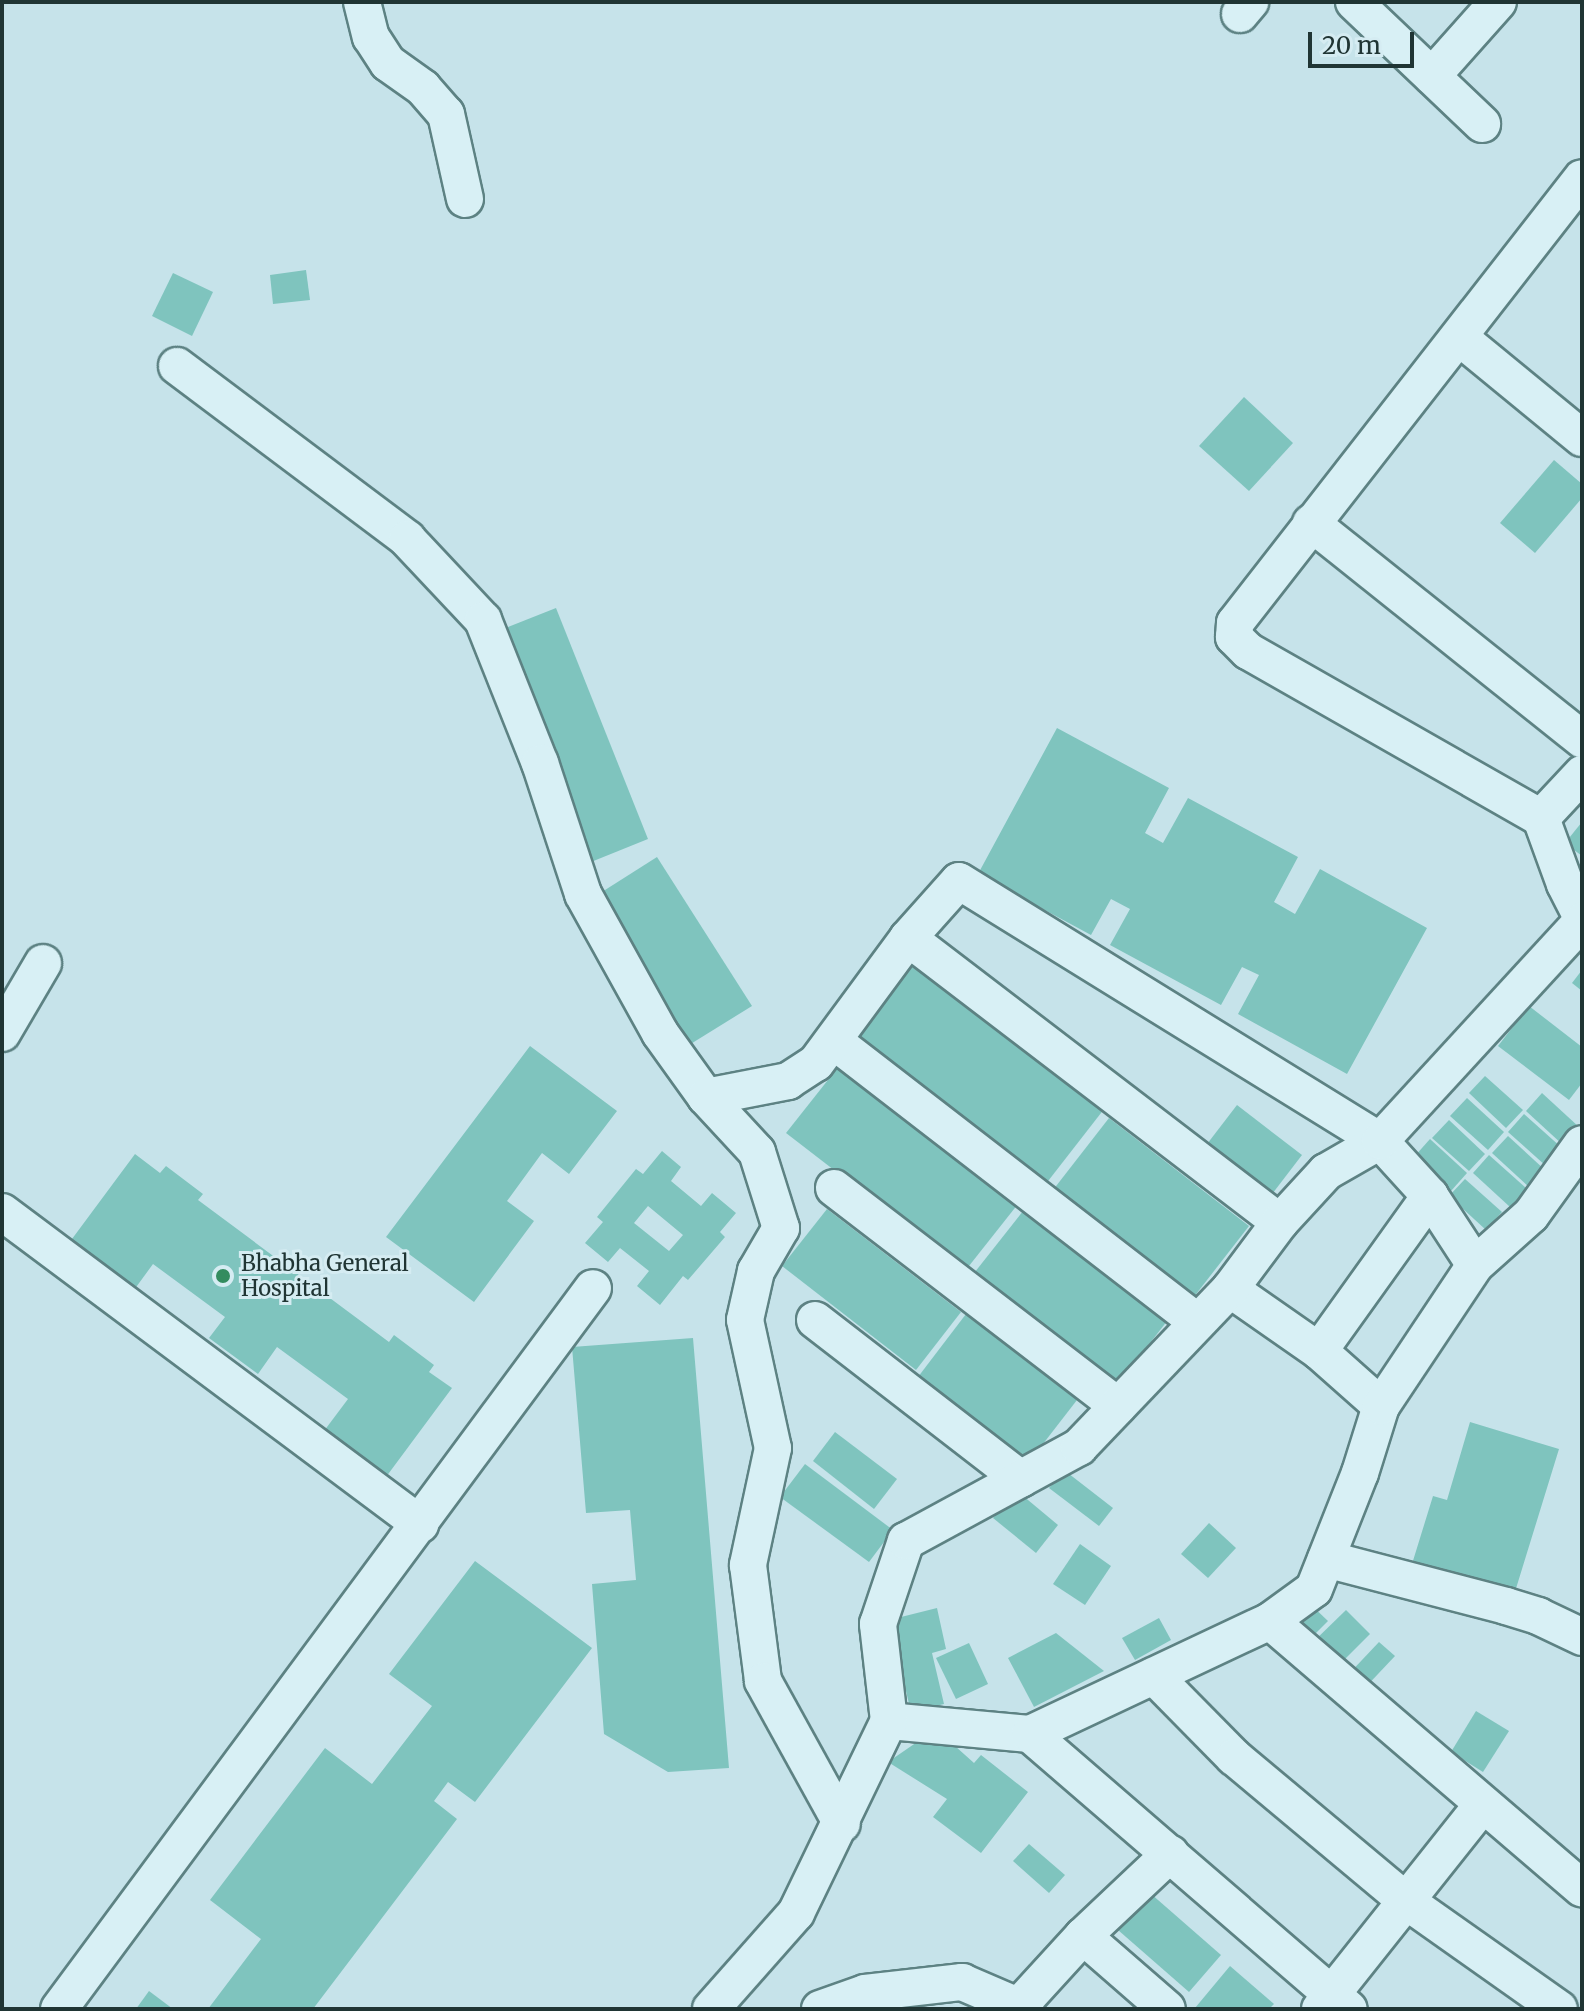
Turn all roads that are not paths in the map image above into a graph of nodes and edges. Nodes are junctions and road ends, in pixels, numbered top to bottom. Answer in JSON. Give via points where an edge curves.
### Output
{"nodes":[{"id":1,"x":362,"y":2,"type":"edge"},
{"id":2,"x":1354,"y":2,"type":"edge"},
{"id":3,"x":1498,"y":2,"type":"edge"},
{"id":4,"x":1432,"y":76,"type":"junction"},
{"id":5,"x":1482,"y":124,"type":"dead end"},
{"id":6,"x":1582,"y":178,"type":"edge"},
{"id":7,"x":465,"y":199,"type":"dead end"},
{"id":8,"x":1459,"y":337,"type":"junction"},
{"id":9,"x":177,"y":366,"type":"dead end"},
{"id":10,"x":1582,"y":438,"type":"edge"},
{"id":11,"x":1311,"y":523,"type":"junction"},
{"id":12,"x":1582,"y":739,"type":"edge"},
{"id":13,"x":1582,"y":774,"type":"edge"},
{"id":14,"x":1541,"y":818,"type":"junction"},
{"id":15,"x":1582,"y":919,"type":"edge"},
{"id":16,"x":908,"y":938,"type":"junction"},
{"id":17,"x":43,"y":963,"type":"dead end"},
{"id":18,"x":2,"y":1033,"type":"edge"},
{"id":19,"x":835,"y":1042,"type":"junction"},
{"id":20,"x":706,"y":1097,"type":"junction"},
{"id":21,"x":1380,"y":1141,"type":"junction"},
{"id":22,"x":1582,"y":1144,"type":"edge"},
{"id":23,"x":834,"y":1188,"type":"dead end"},
{"id":24,"x":1430,"y":1196,"type":"junction"},
{"id":25,"x":2,"y":1212,"type":"edge"},
{"id":26,"x":1280,"y":1222,"type":"junction"},
{"id":27,"x":1475,"y":1265,"type":"junction"},
{"id":28,"x":593,"y":1288,"type":"dead end"},
{"id":29,"x":1230,"y":1289,"type":"junction"},
{"id":30,"x":815,"y":1320,"type":"dead end"},
{"id":31,"x":1196,"y":1321,"type":"junction"},
{"id":32,"x":1319,"y":1351,"type":"junction"},
{"id":33,"x":1118,"y":1406,"type":"junction"},
{"id":34,"x":1381,"y":1406,"type":"junction"},
{"id":35,"x":1021,"y":1479,"type":"junction"},
{"id":36,"x":420,"y":1524,"type":"junction"},
{"id":37,"x":1326,"y":1559,"type":"junction"},
{"id":38,"x":1270,"y":1621,"type":"junction"},
{"id":39,"x":1582,"y":1637,"type":"edge"},
{"id":40,"x":1154,"y":1676,"type":"junction"},
{"id":41,"x":889,"y":1721,"type":"junction"},
{"id":42,"x":1030,"y":1734,"type":"junction"},
{"id":43,"x":1482,"y":1805,"type":"junction"},
{"id":44,"x":842,"y":1824,"type":"junction"},
{"id":45,"x":1170,"y":1854,"type":"junction"},
{"id":46,"x":1582,"y":1888,"type":"edge"},
{"id":47,"x":1406,"y":1901,"type":"junction"},
{"id":48,"x":1083,"y":1936,"type":"junction"},
{"id":49,"x":1334,"y":2004,"type":"edge"},
{"id":50,"x":1022,"y":2007,"type":"edge"},
{"id":51,"x":59,"y":2009,"type":"edge"},
{"id":52,"x":711,"y":2009,"type":"edge"},
{"id":53,"x":820,"y":2009,"type":"edge"},
{"id":54,"x":1167,"y":2009,"type":"edge"},
{"id":55,"x":1559,"y":2009,"type":"edge"}],
"edges":[{"from":1,"to":7,"type":"street","via":[[371,37],[388,63],[423,88],[446,114]]},
{"from":2,"to":4,"type":"street"},
{"from":3,"to":4,"type":"street"},
{"from":4,"to":5,"type":"street"},
{"from":6,"to":8,"type":"street"},
{"from":8,"to":10,"type":"street"},
{"from":8,"to":11,"type":"street"},
{"from":9,"to":20,"type":"street","via":[[407,539],[483,620],[540,763],[583,894],[660,1033]]},
{"from":11,"to":12,"type":"street"},
{"from":11,"to":14,"type":"street","via":[[1242,609],[1234,637],[1248,651]]},
{"from":13,"to":14,"type":"street"},
{"from":14,"to":15,"type":"street"},
{"from":15,"to":21,"type":"street"},
{"from":16,"to":19,"type":"street"},
{"from":16,"to":21,"type":"street","via":[[959,881]]},
{"from":16,"to":26,"type":"street"},
{"from":17,"to":18,"type":"street"},
{"from":19,"to":20,"type":"street","via":[[816,1063],[788,1081]]},
{"from":19,"to":31,"type":"street"},
{"from":20,"to":44,"type":"street","via":[[757,1152],[781,1228],[756,1271],[745,1320],[773,1448],[748,1565],[763,1681]]},
{"from":21,"to":24,"type":"street"},
{"from":21,"to":26,"type":"street","via":[[1326,1172]]},
{"from":22,"to":27,"type":"street","via":[[1531,1215]]},
{"from":23,"to":33,"type":"street"},
{"from":24,"to":27,"type":"street"},
{"from":24,"to":32,"type":"street"},
{"from":25,"to":36,"type":"street"},
{"from":26,"to":29,"type":"street"},
{"from":27,"to":34,"type":"street"},
{"from":28,"to":36,"type":"street"},
{"from":29,"to":31,"type":"street"},
{"from":29,"to":32,"type":"street"},
{"from":30,"to":35,"type":"street"},
{"from":31,"to":33,"type":"street"},
{"from":32,"to":34,"type":"street"},
{"from":33,"to":35,"type":"street","via":[[1079,1447]]},
{"from":34,"to":37,"type":"street"},
{"from":35,"to":41,"type":"street","via":[[906,1541],[878,1624]]},
{"from":36,"to":51,"type":"street"},
{"from":37,"to":38,"type":"street","via":[[1314,1589]]},
{"from":37,"to":39,"type":"street","via":[[1528,1613]]},
{"from":38,"to":40,"type":"street"},
{"from":38,"to":43,"type":"street"},
{"from":40,"to":42,"type":"street"},
{"from":40,"to":47,"type":"street","via":[[1234,1757]]},
{"from":41,"to":42,"type":"street"},
{"from":41,"to":44,"type":"street"},
{"from":42,"to":45,"type":"street"},
{"from":43,"to":46,"type":"street"},
{"from":43,"to":47,"type":"street"},
{"from":44,"to":52,"type":"street","via":[[796,1913]]},
{"from":45,"to":48,"type":"street"},
{"from":45,"to":49,"type":"street"},
{"from":47,"to":49,"type":"street"},
{"from":47,"to":55,"type":"street"},
{"from":48,"to":50,"type":"street"},
{"from":48,"to":54,"type":"street"},
{"from":50,"to":53,"type":"street","via":[[962,1982],[865,1993]]}]}
